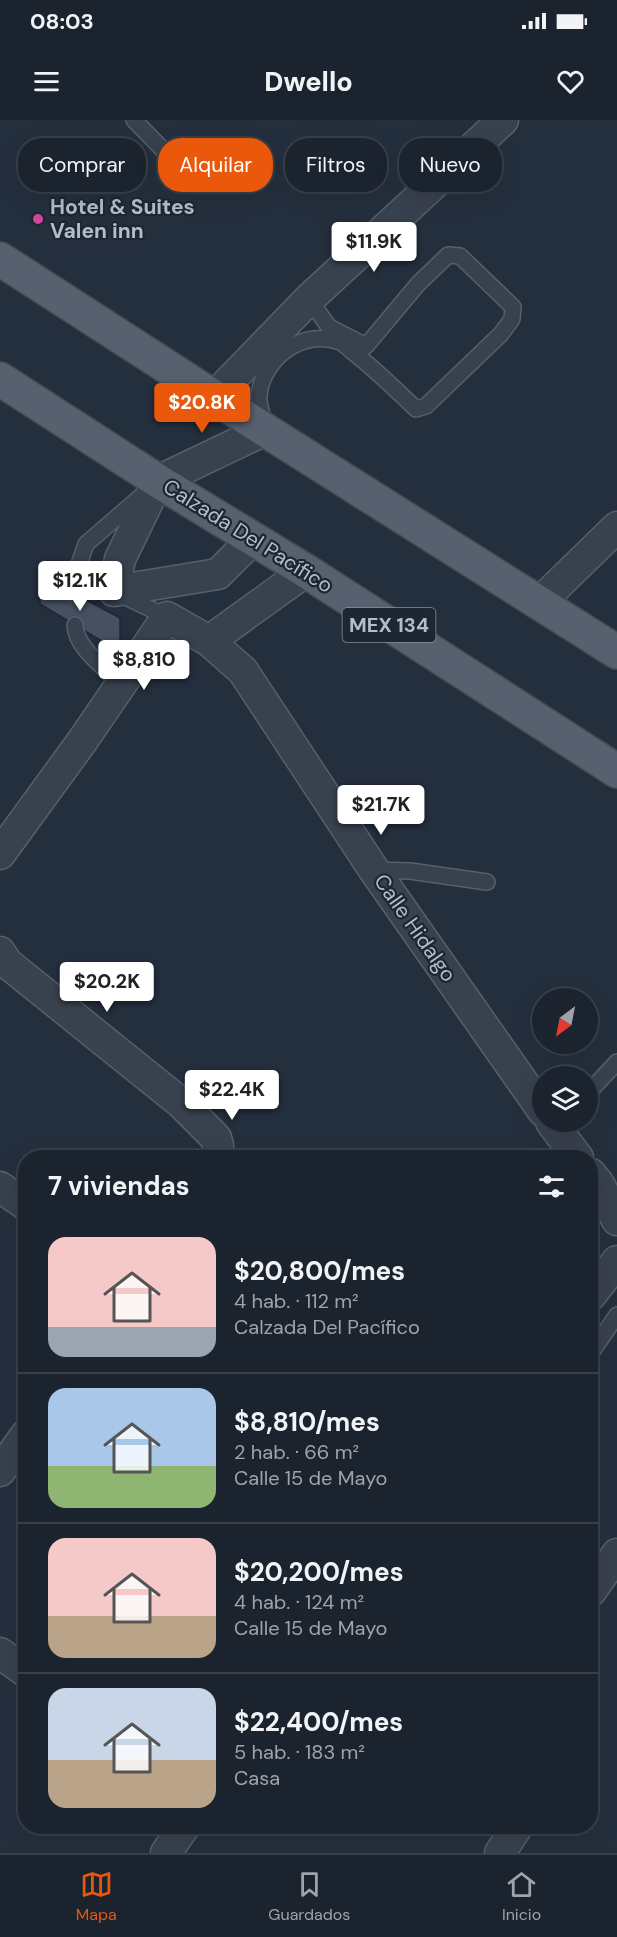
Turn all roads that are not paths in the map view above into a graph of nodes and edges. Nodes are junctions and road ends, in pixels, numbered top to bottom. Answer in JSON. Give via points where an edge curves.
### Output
{"nodes":[{"id":1,"x":134,"y":120,"type":"edge"},
{"id":2,"x":485,"y":126,"type":"edge"},
{"id":3,"x":158,"y":145,"type":"edge"},
{"id":4,"x":0,"y":259,"type":"edge"},
{"id":5,"x":309,"y":299,"type":"junction"},
{"id":6,"x":365,"y":354,"type":"junction"},
{"id":7,"x":0,"y":380,"type":"edge"},
{"id":8,"x":215,"y":396,"type":"junction"},
{"id":9,"x":266,"y":430,"type":"junction"},
{"id":10,"x":158,"y":481,"type":"junction"},
{"id":11,"x":617,"y":527,"type":"edge"},
{"id":12,"x":253,"y":539,"type":"junction"},
{"id":13,"x":306,"y":571,"type":"junction"},
{"id":14,"x":76,"y":573,"type":"junction"},
{"id":15,"x":114,"y":591,"type":"junction"},
{"id":16,"x":75,"y":594,"type":"dead end"},
{"id":17,"x":539,"y":603,"type":"junction"},
{"id":18,"x":166,"y":617,"type":"junction"},
{"id":19,"x":75,"y":625,"type":"dead end"},
{"id":20,"x":209,"y":640,"type":"junction"},
{"id":21,"x":617,"y":652,"type":"edge"},
{"id":22,"x":120,"y":683,"type":"junction"},
{"id":23,"x":617,"y":771,"type":"edge"},
{"id":24,"x":0,"y":853,"type":"edge"},
{"id":25,"x":374,"y":870,"type":"junction"},
{"id":26,"x":487,"y":882,"type":"dead end"},
{"id":27,"x":2,"y":959,"type":"edge"},
{"id":28,"x":617,"y":1062,"type":"edge"},
{"id":29,"x":598,"y":1082,"type":"edge"},
{"id":30,"x":532,"y":1093,"type":"edge"},
{"id":31,"x":560,"y":1132,"type":"edge"},
{"id":32,"x":217,"y":1150,"type":"edge"},
{"id":33,"x":572,"y":1150,"type":"edge"},
{"id":34,"x":598,"y":1183,"type":"edge"},
{"id":35,"x":0,"y":1187,"type":"edge"},
{"id":36,"x":18,"y":1199,"type":"edge"},
{"id":37,"x":617,"y":1220,"type":"edge"},
{"id":38,"x":617,"y":1261,"type":"edge"},
{"id":39,"x":598,"y":1286,"type":"edge"},
{"id":40,"x":617,"y":1315,"type":"edge"},
{"id":41,"x":598,"y":1343,"type":"edge"},
{"id":42,"x":18,"y":1446,"type":"edge"},
{"id":43,"x":0,"y":1471,"type":"edge"},
{"id":44,"x":617,"y":1554,"type":"edge"},
{"id":45,"x":598,"y":1581,"type":"edge"},
{"id":46,"x":0,"y":1653,"type":"edge"},
{"id":47,"x":18,"y":1666,"type":"edge"},
{"id":48,"x":179,"y":1834,"type":"edge"},
{"id":49,"x":512,"y":1834,"type":"edge"},
{"id":50,"x":166,"y":1853,"type":"edge"},
{"id":51,"x":500,"y":1853,"type":"edge"}],
"edges":[{"from":1,"to":3,"type":"lane"},
{"from":2,"to":5,"type":"street"},
{"from":4,"to":8,"type":"main road"},
{"from":5,"to":6,"type":"lane","via":[[329,327]]},
{"from":5,"to":8,"type":"street"},
{"from":6,"to":6,"type":"lane","via":[[416,409],[426,406],[501,334],[512,319],[513,307],[460,256],[448,255],[418,284]]},
{"from":6,"to":9,"type":"lane","via":[[318,339],[279,353],[265,372],[259,396]]},
{"from":7,"to":10,"type":"main road","name":"Calzada Del Pacífico","number":"MEX 134"},
{"from":8,"to":9,"type":"main road"},
{"from":9,"to":10,"type":"street"},
{"from":9,"to":17,"type":"main road"},
{"from":10,"to":12,"type":"main road","name":"Calzada Del Pacífico","number":"MEX 134"},
{"from":10,"to":14,"type":"lane","via":[[86,544]]},
{"from":10,"to":15,"type":"street","via":[[120,560]]},
{"from":11,"to":17,"type":"street"},
{"from":12,"to":13,"type":"main road","name":"Calzada Del Pacífico","number":"MEX 134"},
{"from":12,"to":15,"type":"street","via":[[218,574]]},
{"from":13,"to":20,"type":"street"},
{"from":13,"to":23,"type":"main road","name":"Calzada Del Pacífico","number":"MEX 134"},
{"from":14,"to":15,"type":"lane"},
{"from":14,"to":16,"type":"lane"},
{"from":15,"to":18,"type":"lane"},
{"from":17,"to":21,"type":"main road"},
{"from":18,"to":20,"type":"street","name":"Calle Hidalgo"},
{"from":18,"to":22,"type":"street"},
{"from":19,"to":22,"type":"lane","via":[[81,644]]},
{"from":20,"to":25,"type":"street","name":"Calle Hidalgo","via":[[243,671]]},
{"from":22,"to":24,"type":"street"},
{"from":25,"to":26,"type":"lane"},
{"from":25,"to":30,"type":"street","name":"Calle Hidalgo"},
{"from":27,"to":32,"type":"street","via":[[181,1104],[216,1138]]},
{"from":28,"to":29,"type":"lane"},
{"from":31,"to":33,"type":"street","name":"Calle Hidalgo"},
{"from":34,"to":37,"type":"street"},
{"from":35,"to":36,"type":"street"},
{"from":38,"to":39,"type":"street"},
{"from":40,"to":41,"type":"lane"},
{"from":42,"to":43,"type":"street"},
{"from":44,"to":45,"type":"street"},
{"from":46,"to":47,"type":"street"},
{"from":48,"to":50,"type":"street"},
{"from":49,"to":51,"type":"street"}]}
